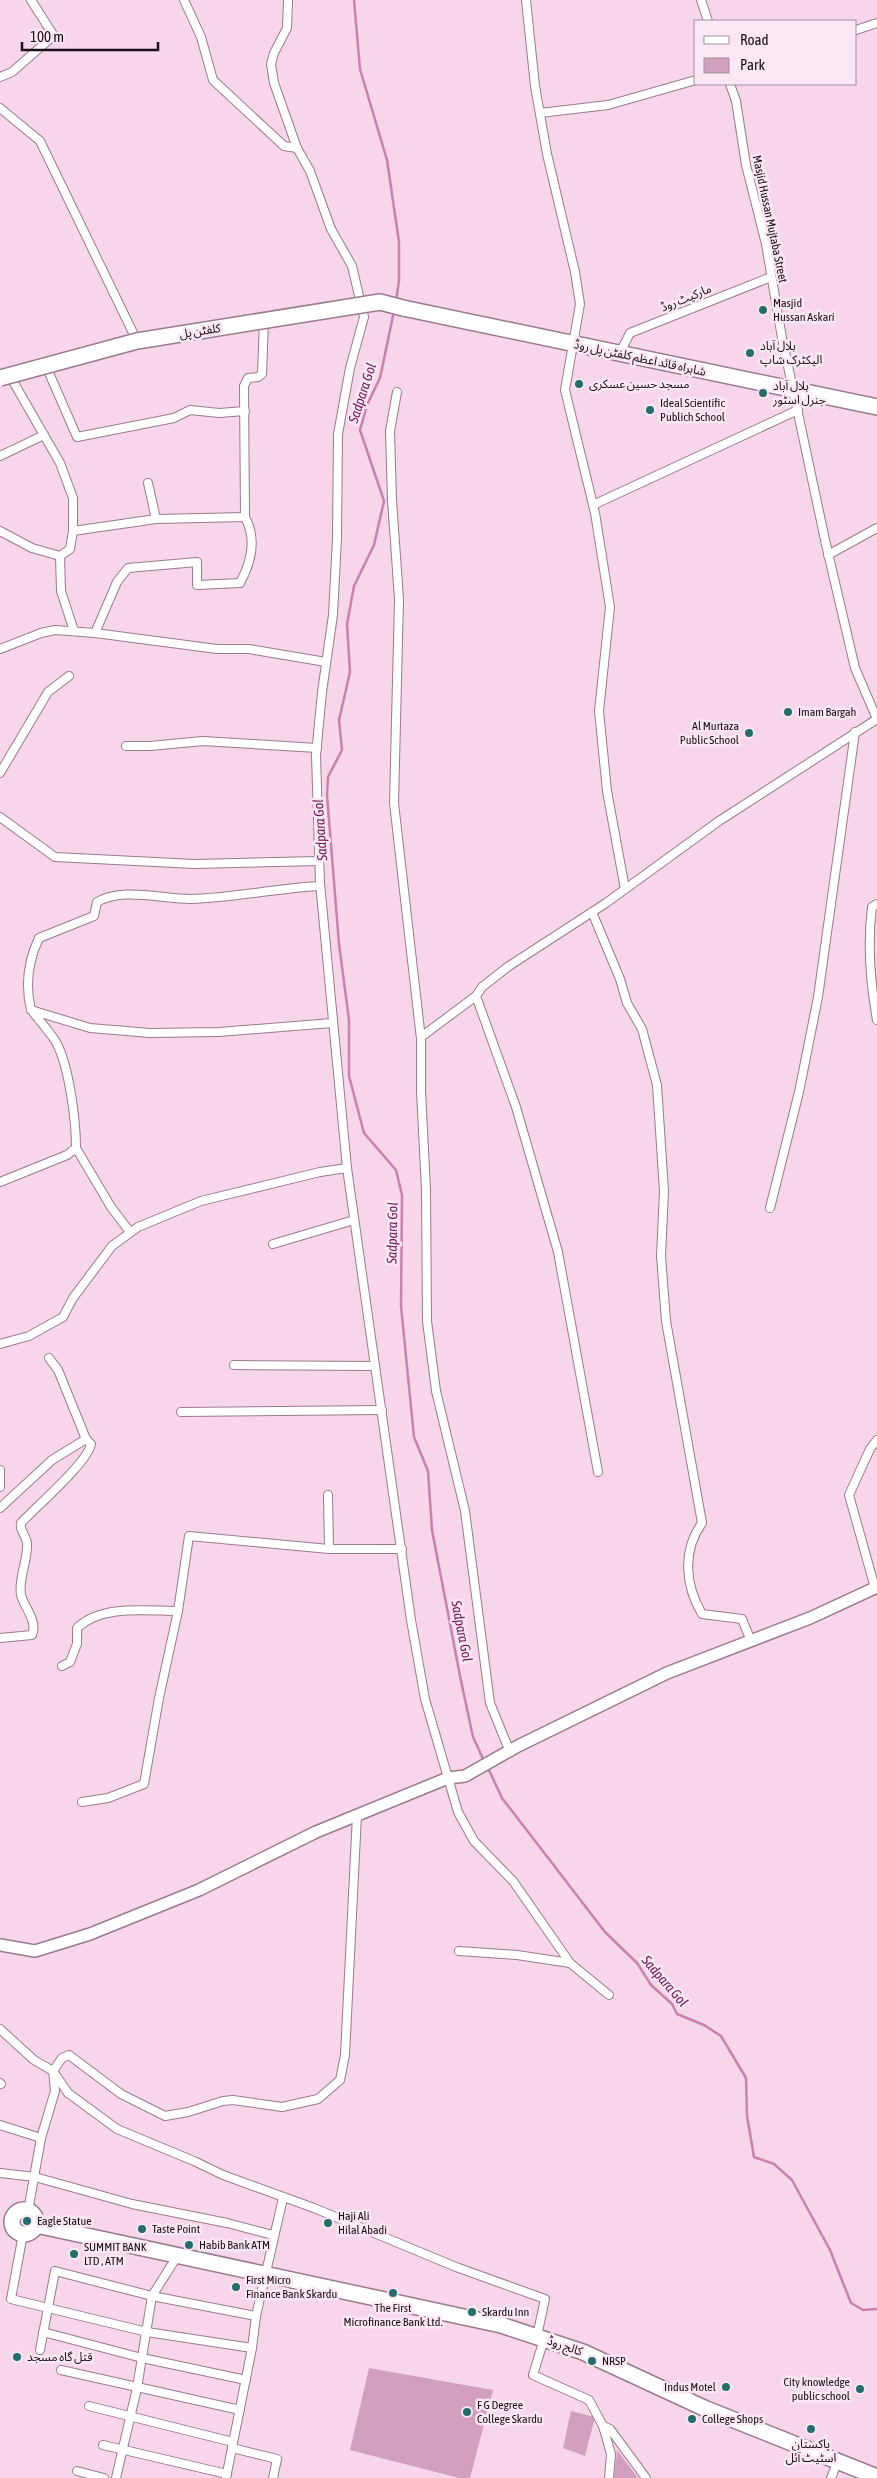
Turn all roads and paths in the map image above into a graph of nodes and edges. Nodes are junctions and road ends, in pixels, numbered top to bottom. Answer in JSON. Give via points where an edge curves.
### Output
{"nodes":[{"id":1,"x":31,"y":0,"type":"edge"},
{"id":2,"x":184,"y":0,"type":"edge"},
{"id":3,"x":288,"y":0,"type":"edge"},
{"id":4,"x":526,"y":0,"type":"edge"},
{"id":5,"x":701,"y":0,"type":"edge"},
{"id":6,"x":708,"y":20,"type":"edge"},
{"id":7,"x":877,"y":23,"type":"edge"},
{"id":8,"x":857,"y":30,"type":"edge"},
{"id":9,"x":0,"y":77,"type":"edge"},
{"id":10,"x":694,"y":81,"type":"edge"},
{"id":11,"x":730,"y":85,"type":"edge"},
{"id":12,"x":0,"y":108,"type":"edge"},
{"id":13,"x":540,"y":113,"type":"junction"},
{"id":14,"x":297,"y":148,"type":"junction"},
{"id":15,"x":771,"y":276,"type":"junction"},
{"id":16,"x":403,"y":308,"type":"joint"},
{"id":17,"x":264,"y":320,"type":"junction"},
{"id":18,"x":136,"y":341,"type":"junction"},
{"id":19,"x":572,"y":344,"type":"junction"},
{"id":20,"x":620,"y":353,"type":"junction"},
{"id":21,"x":46,"y":366,"type":"junction"},
{"id":22,"x":5,"y":377,"type":"edge"},
{"id":23,"x":793,"y":389,"type":"junction"},
{"id":24,"x":397,"y":392,"type":"dead end"},
{"id":25,"x":877,"y":407,"type":"edge"},
{"id":26,"x":798,"y":410,"type":"junction"},
{"id":27,"x":245,"y":412,"type":"junction"},
{"id":28,"x":44,"y":435,"type":"junction"},
{"id":29,"x":0,"y":456,"type":"edge"},
{"id":30,"x":148,"y":483,"type":"dead end"},
{"id":31,"x":593,"y":505,"type":"junction"},
{"id":32,"x":245,"y":517,"type":"junction"},
{"id":33,"x":156,"y":519,"type":"junction"},
{"id":34,"x":877,"y":528,"type":"edge"},
{"id":35,"x":0,"y":531,"type":"edge"},
{"id":36,"x":73,"y":532,"type":"junction"},
{"id":37,"x":828,"y":555,"type":"junction"},
{"id":38,"x":60,"y":556,"type":"junction"},
{"id":39,"x":74,"y":632,"type":"junction"},
{"id":40,"x":95,"y":633,"type":"junction"},
{"id":41,"x":0,"y":649,"type":"edge"},
{"id":42,"x":326,"y":662,"type":"junction"},
{"id":43,"x":69,"y":676,"type":"dead end"},
{"id":44,"x":855,"y":732,"type":"junction"},
{"id":45,"x":126,"y":746,"type":"dead end"},
{"id":46,"x":317,"y":748,"type":"junction"},
{"id":47,"x":0,"y":772,"type":"edge"},
{"id":48,"x":0,"y":817,"type":"edge"},
{"id":49,"x":319,"y":860,"type":"junction"},
{"id":50,"x":320,"y":886,"type":"junction"},
{"id":51,"x":625,"y":890,"type":"junction"},
{"id":52,"x":877,"y":904,"type":"edge"},
{"id":53,"x":592,"y":912,"type":"junction"},
{"id":54,"x":476,"y":996,"type":"junction"},
{"id":55,"x":31,"y":1010,"type":"junction"},
{"id":56,"x":877,"y":1020,"type":"edge"},
{"id":57,"x":332,"y":1023,"type":"junction"},
{"id":58,"x":421,"y":1037,"type":"junction"},
{"id":59,"x":76,"y":1148,"type":"junction"},
{"id":60,"x":347,"y":1168,"type":"junction"},
{"id":61,"x":0,"y":1182,"type":"edge"},
{"id":62,"x":770,"y":1208,"type":"dead end"},
{"id":63,"x":354,"y":1220,"type":"junction"},
{"id":64,"x":130,"y":1232,"type":"junction"},
{"id":65,"x":273,"y":1244,"type":"dead end"},
{"id":66,"x":0,"y":1344,"type":"edge"},
{"id":67,"x":49,"y":1358,"type":"dead end"},
{"id":68,"x":234,"y":1364,"type":"dead end"},
{"id":69,"x":375,"y":1366,"type":"junction"},
{"id":70,"x":382,"y":1410,"type":"junction"},
{"id":71,"x":181,"y":1412,"type":"dead end"},
{"id":72,"x":86,"y":1439,"type":"junction"},
{"id":73,"x":877,"y":1440,"type":"edge"},
{"id":74,"x":0,"y":1470,"type":"edge"},
{"id":75,"x":598,"y":1472,"type":"dead end"},
{"id":76,"x":0,"y":1487,"type":"edge"},
{"id":77,"x":328,"y":1495,"type":"dead end"},
{"id":78,"x":0,"y":1508,"type":"edge"},
{"id":79,"x":328,"y":1549,"type":"junction"},
{"id":80,"x":402,"y":1549,"type":"junction"},
{"id":81,"x":876,"y":1587,"type":"edge"},
{"id":82,"x":178,"y":1611,"type":"junction"},
{"id":83,"x":0,"y":1638,"type":"edge"},
{"id":84,"x":751,"y":1641,"type":"junction"},
{"id":85,"x":62,"y":1666,"type":"dead end"},
{"id":86,"x":507,"y":1753,"type":"junction"},
{"id":87,"x":448,"y":1778,"type":"junction"},
{"id":88,"x":82,"y":1802,"type":"dead end"},
{"id":89,"x":357,"y":1815,"type":"junction"},
{"id":90,"x":0,"y":1946,"type":"edge"},
{"id":91,"x":460,"y":1951,"type":"dead end"},
{"id":92,"x":570,"y":1963,"type":"junction"},
{"id":93,"x":609,"y":1995,"type":"dead end"},
{"id":94,"x":0,"y":2029,"type":"edge"},
{"id":95,"x":53,"y":2071,"type":"junction"},
{"id":96,"x":0,"y":2125,"type":"edge"},
{"id":97,"x":41,"y":2138,"type":"junction"},
{"id":98,"x":0,"y":2173,"type":"edge"},
{"id":99,"x":35,"y":2178,"type":"junction"},
{"id":100,"x":283,"y":2198,"type":"junction"},
{"id":101,"x":28,"y":2211,"type":"junction"},
{"id":102,"x":6,"y":2218,"type":"edge"},
{"id":103,"x":36,"y":2225,"type":"junction"},
{"id":104,"x":23,"y":2234,"type":"junction"},
{"id":105,"x":273,"y":2235,"type":"junction"},
{"id":106,"x":178,"y":2255,"type":"junction"},
{"id":107,"x":265,"y":2274,"type":"junction"},
{"id":108,"x":152,"y":2296,"type":"junction"},
{"id":109,"x":49,"y":2308,"type":"junction"},
{"id":110,"x":256,"y":2316,"type":"junction"},
{"id":111,"x":43,"y":2332,"type":"junction"},
{"id":112,"x":146,"y":2332,"type":"junction"},
{"id":113,"x":541,"y":2338,"type":"junction"},
{"id":114,"x":252,"y":2348,"type":"junction"},
{"id":115,"x":40,"y":2350,"type":"dead end"},
{"id":116,"x":142,"y":2358,"type":"junction"},
{"id":117,"x":61,"y":2370,"type":"dead end"},
{"id":118,"x":246,"y":2380,"type":"junction"},
{"id":119,"x":137,"y":2388,"type":"junction"},
{"id":120,"x":89,"y":2406,"type":"dead end"},
{"id":121,"x":240,"y":2410,"type":"junction"},
{"id":122,"x":130,"y":2418,"type":"junction"},
{"id":123,"x":604,"y":2426,"type":"junction"},
{"id":124,"x":103,"y":2445,"type":"dead end"},
{"id":125,"x":232,"y":2445,"type":"junction"},
{"id":126,"x":122,"y":2451,"type":"junction"},
{"id":127,"x":838,"y":2461,"type":"junction"},
{"id":128,"x":77,"y":2471,"type":"dead end"},
{"id":129,"x":227,"y":2476,"type":"edge"},
{"id":130,"x":877,"y":2477,"type":"edge"},
{"id":131,"x":104,"y":2478,"type":"edge"},
{"id":132,"x":116,"y":2478,"type":"edge"},
{"id":133,"x":273,"y":2478,"type":"edge"},
{"id":134,"x":609,"y":2478,"type":"edge"},
{"id":135,"x":646,"y":2478,"type":"edge"},
{"id":136,"x":831,"y":2478,"type":"edge"}],
"edges":[{"from":1,"to":9,"type":"street","via":[[52,37],[12,72]]},
{"from":2,"to":14,"type":"street","via":[[201,36],[213,80],[284,146]]},
{"from":3,"to":14,"type":"street","via":[[287,28],[271,64],[274,83]]},
{"from":4,"to":13,"type":"street"},
{"from":5,"to":6,"type":"street"},
{"from":7,"to":8,"type":"street"},
{"from":10,"to":13,"type":"street","via":[[608,105]]},
{"from":11,"to":15,"type":"street","name":"Masjid Hussan Mujtaba Street"},
{"from":12,"to":18,"type":"street","via":[[40,141]]},
{"from":13,"to":19,"type":"street","via":[[576,272],[580,304]]},
{"from":14,"to":42,"type":"street","via":[[310,170],[331,229],[352,266],[364,317],[350,368],[338,434],[333,616]]},
{"from":15,"to":20,"type":"street","name":"مارکیٹ روڈ","via":[[630,333]]},
{"from":15,"to":23,"type":"street","name":"Masjid Hussan Mujtaba Street"},
{"from":16,"to":17,"type":"highway","name":"کلفٹن پل","bridge":true,"via":[[380,302]]},
{"from":16,"to":19,"type":"highway","name":"شاہراہ قائد اعظم کلفٹن پل روڈ"},
{"from":17,"to":18,"type":"highway","name":"کلفٹن پل","bridge":true},
{"from":17,"to":27,"type":"street","via":[[262,374],[248,378],[244,386]]},
{"from":18,"to":21,"type":"highway","name":"کلفٹن پل","bridge":true},
{"from":19,"to":20,"type":"highway","name":"شاہراہ قائد اعظم کلفٹن پل روڈ"},
{"from":19,"to":31,"type":"street","via":[[565,390]]},
{"from":20,"to":23,"type":"highway","name":"شاہراہ قائد اعظم کلفٹن پل روڈ"},
{"from":21,"to":22,"type":"highway","name":"کلفٹن پل","bridge":true},
{"from":21,"to":27,"type":"street","via":[[77,436],[174,418],[190,410]]},
{"from":22,"to":28,"type":"street"},
{"from":23,"to":25,"type":"highway","name":"شاہراہ قائد اعظم کلفٹن پل روڈ"},
{"from":23,"to":26,"type":"street","name":"Masjid Hussan Mujtaba Street"},
{"from":24,"to":58,"type":"street","via":[[390,431],[399,599],[394,803]]},
{"from":26,"to":31,"type":"street"},
{"from":26,"to":37,"type":"street","name":"Masjid Hussan Mujtaba Street"},
{"from":27,"to":32,"type":"street"},
{"from":28,"to":29,"type":"street"},
{"from":28,"to":36,"type":"street","via":[[60,463],[73,498]]},
{"from":30,"to":33,"type":"street"},
{"from":31,"to":51,"type":"street","via":[[610,608],[599,711],[603,758]]},
{"from":32,"to":33,"type":"street"},
{"from":32,"to":40,"type":"street","via":[[252,545],[249,568],[240,583],[197,585],[197,562],[128,568],[117,582]]},
{"from":33,"to":36,"type":"street"},
{"from":34,"to":37,"type":"street"},
{"from":35,"to":38,"type":"street","via":[[32,548]]},
{"from":36,"to":38,"type":"street","via":[[70,549]]},
{"from":37,"to":44,"type":"street","name":"Masjid Hussan Mujtaba Street","via":[[855,668],[877,719]]},
{"from":38,"to":39,"type":"street","via":[[61,591]]},
{"from":39,"to":40,"type":"street"},
{"from":39,"to":41,"type":"street","via":[[55,630],[41,633]]},
{"from":40,"to":42,"type":"street","via":[[217,649],[248,649]]},
{"from":42,"to":46,"type":"street"},
{"from":43,"to":47,"type":"street","via":[[48,692]]},
{"from":44,"to":51,"type":"street","via":[[719,820]]},
{"from":44,"to":62,"type":"street","via":[[818,997],[800,1092]]},
{"from":45,"to":46,"type":"street","via":[[203,741]]},
{"from":46,"to":49,"type":"street"},
{"from":48,"to":49,"type":"street","via":[[55,857],[195,864]]},
{"from":49,"to":50,"type":"street"},
{"from":50,"to":55,"type":"street","via":[[190,899],[154,895],[106,897],[97,902],[94,916],[39,938],[28,972]]},
{"from":50,"to":57,"type":"street"},
{"from":51,"to":53,"type":"street"},
{"from":52,"to":56,"type":"street","via":[[872,907],[868,946]]},
{"from":53,"to":54,"type":"street","via":[[509,966],[482,987]]},
{"from":53,"to":84,"type":"street","via":[[628,1003],[642,1029],[657,1084],[664,1191],[661,1256],[666,1321],[702,1523],[692,1537],[688,1577],[696,1606],[702,1614],[742,1619]]},
{"from":54,"to":58,"type":"street"},
{"from":54,"to":75,"type":"street","via":[[516,1108],[558,1252]]},
{"from":55,"to":57,"type":"street","via":[[90,1028],[150,1033],[219,1032]]},
{"from":55,"to":59,"type":"street","via":[[56,1043],[70,1090]]},
{"from":57,"to":60,"type":"street"},
{"from":58,"to":86,"type":"street","via":[[428,1321],[436,1391],[465,1511],[490,1704]]},
{"from":59,"to":61,"type":"street","via":[[67,1155]]},
{"from":59,"to":64,"type":"street"},
{"from":60,"to":63,"type":"street"},
{"from":60,"to":64,"type":"street","via":[[201,1201]]},
{"from":63,"to":65,"type":"street"},
{"from":63,"to":69,"type":"street"},
{"from":64,"to":66,"type":"street","via":[[112,1246],[73,1298],[63,1317],[29,1336]]},
{"from":67,"to":72,"type":"street","via":[[58,1370]]},
{"from":68,"to":69,"type":"street"},
{"from":69,"to":70,"type":"street"},
{"from":70,"to":71,"type":"street"},
{"from":70,"to":80,"type":"street"},
{"from":72,"to":78,"type":"street","via":[[52,1460]]},
{"from":72,"to":83,"type":"street","via":[[91,1444],[90,1451],[20,1528],[28,1544],[21,1594],[34,1630],[32,1635]]},
{"from":73,"to":81,"type":"street","via":[[849,1495]]},
{"from":74,"to":76,"type":"street"},
{"from":77,"to":79,"type":"street"},
{"from":79,"to":80,"type":"street"},
{"from":79,"to":82,"type":"street","via":[[189,1536]]},
{"from":80,"to":87,"type":"street","via":[[426,1699]]},
{"from":81,"to":84,"type":"main road"},
{"from":82,"to":85,"type":"street","via":[[119,1612],[94,1616],[78,1628],[77,1644],[70,1662]]},
{"from":82,"to":88,"type":"street","via":[[144,1784],[108,1798]]},
{"from":84,"to":86,"type":"main road","via":[[667,1673]]},
{"from":86,"to":87,"type":"main road","via":[[464,1776]]},
{"from":87,"to":89,"type":"main road"},
{"from":87,"to":92,"type":"street","via":[[458,1812],[474,1841],[513,1881]]},
{"from":89,"to":90,"type":"main road","via":[[199,1890],[90,1934],[34,1951]]},
{"from":89,"to":95,"type":"street","via":[[345,2055],[340,2080],[318,2099],[282,2108],[223,2101],[165,2116],[121,2094],[69,2055],[62,2058]]},
{"from":91,"to":92,"type":"street"},
{"from":92,"to":93,"type":"street"},
{"from":94,"to":95,"type":"street","via":[[34,2060]]},
{"from":95,"to":97,"type":"street","via":[[55,2091]]},
{"from":95,"to":100,"type":"street","via":[[68,2093],[117,2129]]},
{"from":96,"to":97,"type":"street"},
{"from":97,"to":99,"type":"street"},
{"from":98,"to":99,"type":"street"},
{"from":99,"to":101,"type":"street"},
{"from":99,"to":105,"type":"street","via":[[132,2204]]},
{"from":100,"to":105,"type":"street"},
{"from":100,"to":113,"type":"street","via":[[545,2299]]},
{"from":101,"to":102,"type":"highway"},
{"from":101,"to":103,"type":"highway","via":[[34,2216]]},
{"from":102,"to":104,"type":"highway"},
{"from":103,"to":104,"type":"highway","via":[[29,2233]]},
{"from":103,"to":106,"type":"highway","name":"کالج روڈ"},
{"from":104,"to":109,"type":"street","via":[[11,2298]]},
{"from":105,"to":107,"type":"street"},
{"from":106,"to":107,"type":"highway","name":"کالج روڈ"},
{"from":106,"to":108,"type":"street"},
{"from":107,"to":110,"type":"street"},
{"from":107,"to":113,"type":"highway","name":"کالج روڈ","via":[[501,2325]]},
{"from":108,"to":109,"type":"street","via":[[54,2271]]},
{"from":108,"to":110,"type":"street"},
{"from":108,"to":112,"type":"street"},
{"from":109,"to":111,"type":"street"},
{"from":109,"to":112,"type":"street"},
{"from":110,"to":114,"type":"street"},
{"from":111,"to":115,"type":"street"},
{"from":111,"to":116,"type":"street"},
{"from":112,"to":114,"type":"street"},
{"from":112,"to":116,"type":"street"},
{"from":113,"to":123,"type":"street","via":[[533,2374],[589,2400]]},
{"from":113,"to":127,"type":"highway","name":"کالج روڈ","via":[[583,2352],[704,2408]]},
{"from":114,"to":118,"type":"street"},
{"from":116,"to":118,"type":"street"},
{"from":116,"to":119,"type":"street"},
{"from":117,"to":119,"type":"street"},
{"from":118,"to":121,"type":"street"},
{"from":119,"to":121,"type":"street"},
{"from":119,"to":122,"type":"street"},
{"from":120,"to":122,"type":"street"},
{"from":121,"to":125,"type":"street"},
{"from":122,"to":125,"type":"street"},
{"from":122,"to":126,"type":"street"},
{"from":123,"to":134,"type":"street","via":[[611,2454]]},
{"from":123,"to":135,"type":"street","via":[[610,2429]]},
{"from":124,"to":126,"type":"street"},
{"from":125,"to":129,"type":"street"},
{"from":125,"to":133,"type":"street","via":[[277,2459]]},
{"from":126,"to":129,"type":"street"},
{"from":126,"to":132,"type":"street"},
{"from":127,"to":130,"type":"highway","name":"کالج روڈ"},
{"from":127,"to":136,"type":"street"},
{"from":128,"to":131,"type":"street"}]}
